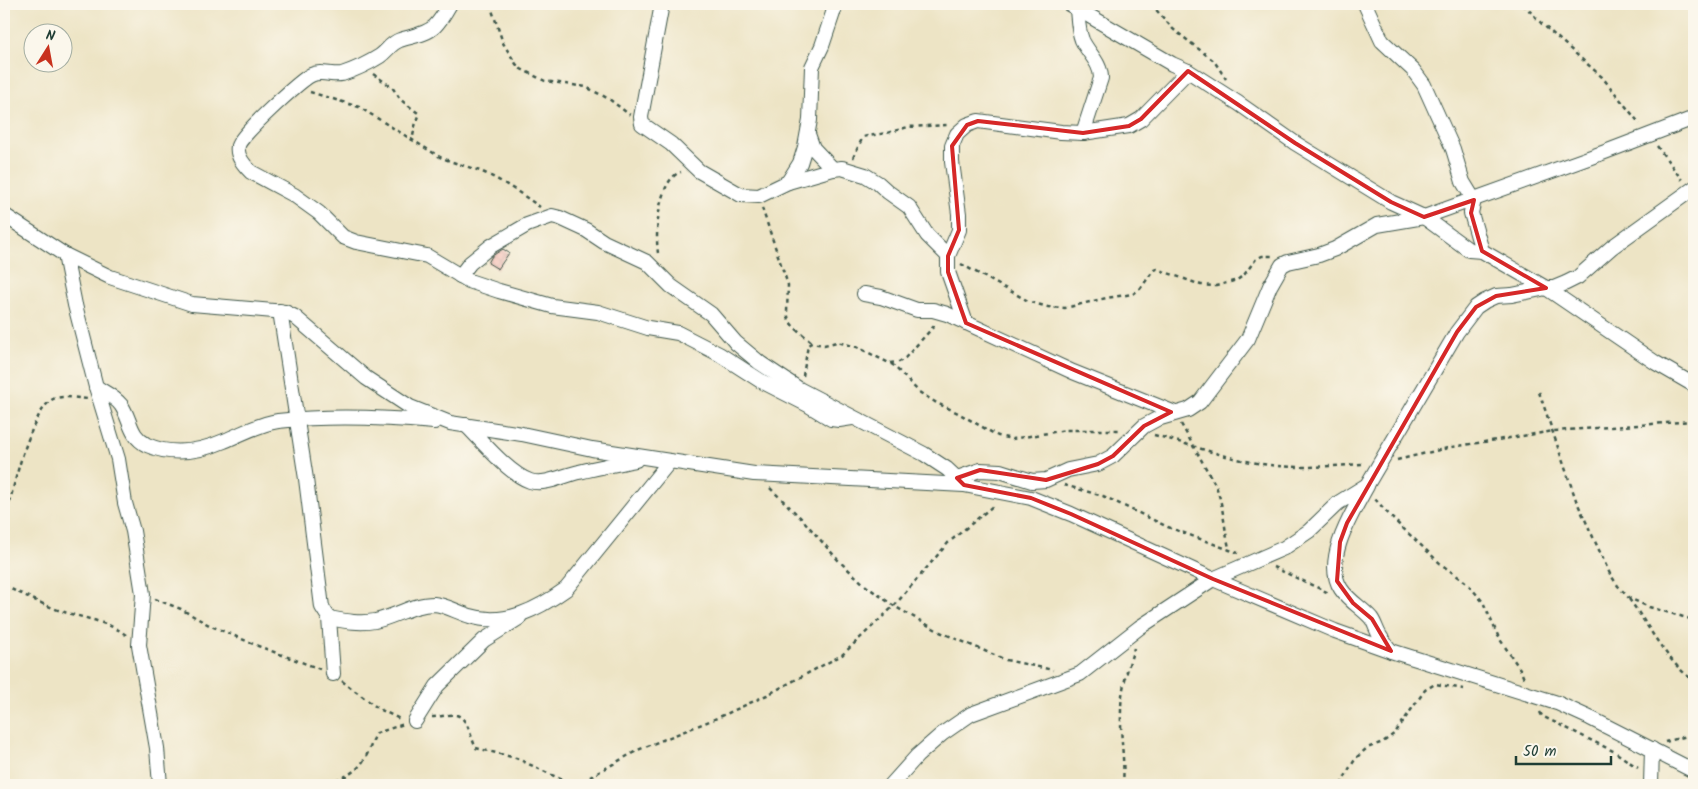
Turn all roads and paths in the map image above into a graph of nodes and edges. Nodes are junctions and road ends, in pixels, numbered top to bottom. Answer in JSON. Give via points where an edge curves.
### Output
{"nodes":[{"id":1,"x":450,"y":4,"type":"edge"},
{"id":2,"x":490,"y":4,"type":"edge"},
{"id":3,"x":662,"y":4,"type":"edge"},
{"id":4,"x":836,"y":4,"type":"edge"},
{"id":5,"x":1151,"y":4,"type":"edge"},
{"id":6,"x":1365,"y":4,"type":"edge"},
{"id":7,"x":1523,"y":4,"type":"edge"},
{"id":8,"x":1073,"y":6,"type":"edge"},
{"id":9,"x":368,"y":62,"type":"junction"},
{"id":10,"x":1188,"y":70,"type":"junction"},
{"id":11,"x":1227,"y":80,"type":"dead end"},
{"id":12,"x":298,"y":86,"type":"junction"},
{"id":13,"x":1694,"y":118,"type":"edge"},
{"id":14,"x":642,"y":124,"type":"junction"},
{"id":15,"x":967,"y":125,"type":"junction"},
{"id":16,"x":1083,"y":133,"type":"junction"},
{"id":17,"x":808,"y":134,"type":"junction"},
{"id":18,"x":1649,"y":135,"type":"junction"},
{"id":19,"x":412,"y":141,"type":"junction"},
{"id":20,"x":694,"y":168,"type":"junction"},
{"id":21,"x":838,"y":168,"type":"junction"},
{"id":22,"x":788,"y":182,"type":"junction"},
{"id":23,"x":1692,"y":190,"type":"edge"},
{"id":24,"x":755,"y":196,"type":"junction"},
{"id":25,"x":1474,"y":200,"type":"junction"},
{"id":26,"x":4,"y":215,"type":"edge"},
{"id":27,"x":552,"y":216,"type":"junction"},
{"id":28,"x":1424,"y":217,"type":"junction"},
{"id":29,"x":1482,"y":251,"type":"junction"},
{"id":30,"x":658,"y":254,"type":"dead end"},
{"id":31,"x":65,"y":255,"type":"junction"},
{"id":32,"x":948,"y":256,"type":"junction"},
{"id":33,"x":1299,"y":259,"type":"junction"},
{"id":34,"x":460,"y":276,"type":"junction"},
{"id":35,"x":1546,"y":288,"type":"junction"},
{"id":36,"x":864,"y":294,"type":"dead end"},
{"id":37,"x":280,"y":311,"type":"junction"},
{"id":38,"x":947,"y":314,"type":"junction"},
{"id":39,"x":966,"y":323,"type":"junction"},
{"id":40,"x":813,"y":343,"type":"junction"},
{"id":41,"x":888,"y":363,"type":"junction"},
{"id":42,"x":1694,"y":385,"type":"edge"},
{"id":43,"x":800,"y":389,"type":"junction"},
{"id":44,"x":1539,"y":392,"type":"dead end"},
{"id":45,"x":98,"y":393,"type":"junction"},
{"id":46,"x":1175,"y":413,"type":"junction"},
{"id":47,"x":852,"y":418,"type":"junction"},
{"id":48,"x":297,"y":420,"type":"junction"},
{"id":49,"x":1694,"y":421,"type":"edge"},
{"id":50,"x":450,"y":423,"type":"junction"},
{"id":51,"x":466,"y":425,"type":"junction"},
{"id":52,"x":1139,"y":431,"type":"junction"},
{"id":53,"x":1554,"y":431,"type":"junction"},
{"id":54,"x":1192,"y":445,"type":"junction"},
{"id":55,"x":647,"y":457,"type":"junction"},
{"id":56,"x":670,"y":461,"type":"junction"},
{"id":57,"x":1379,"y":464,"type":"junction"},
{"id":58,"x":754,"y":474,"type":"junction"},
{"id":59,"x":1046,"y":480,"type":"junction"},
{"id":60,"x":960,"y":481,"type":"junction"},
{"id":61,"x":1367,"y":485,"type":"junction"},
{"id":62,"x":1007,"y":493,"type":"junction"},
{"id":63,"x":4,"y":534,"type":"edge"},
{"id":64,"x":1230,"y":551,"type":"junction"},
{"id":65,"x":1258,"y":559,"type":"junction"},
{"id":66,"x":1213,"y":579,"type":"junction"},
{"id":67,"x":4,"y":586,"type":"edge"},
{"id":68,"x":143,"y":594,"type":"junction"},
{"id":69,"x":1629,"y":598,"type":"junction"},
{"id":70,"x":1353,"y":603,"type":"junction"},
{"id":71,"x":894,"y":606,"type":"junction"},
{"id":72,"x":527,"y":613,"type":"junction"},
{"id":73,"x":329,"y":618,"type":"junction"},
{"id":74,"x":1694,"y":620,"type":"edge"},
{"id":75,"x":1140,"y":627,"type":"junction"},
{"id":76,"x":139,"y":645,"type":"junction"},
{"id":77,"x":1391,"y":651,"type":"junction"},
{"id":78,"x":1055,"y":670,"type":"dead end"},
{"id":79,"x":333,"y":674,"type":"junction"},
{"id":80,"x":1694,"y":681,"type":"edge"},
{"id":81,"x":1471,"y":689,"type":"dead end"},
{"id":82,"x":1528,"y":695,"type":"junction"},
{"id":83,"x":414,"y":721,"type":"junction"},
{"id":84,"x":1694,"y":734,"type":"edge"},
{"id":85,"x":1652,"y":749,"type":"junction"},
{"id":86,"x":1694,"y":771,"type":"edge"},
{"id":87,"x":1651,"y":782,"type":"edge"},
{"id":88,"x":160,"y":785,"type":"edge"},
{"id":89,"x":312,"y":785,"type":"edge"},
{"id":90,"x":574,"y":785,"type":"edge"},
{"id":91,"x":891,"y":785,"type":"edge"},
{"id":92,"x":1124,"y":785,"type":"edge"},
{"id":93,"x":1341,"y":785,"type":"edge"}],
"edges":[{"from":1,"to":9,"type":"street","via":[[436,26],[398,40]]},
{"from":2,"to":14,"type":"path","via":[[502,43],[521,69],[545,81],[592,90],[610,99]]},
{"from":3,"to":14,"type":"street"},
{"from":4,"to":17,"type":"street","via":[[812,67]]},
{"from":5,"to":11,"type":"path","via":[[1173,29],[1214,61]]},
{"from":6,"to":25,"type":"street","via":[[1382,41],[1424,85],[1453,149],[1463,182]]},
{"from":7,"to":18,"type":"path","via":[[1602,77]]},
{"from":8,"to":10,"type":"street","via":[[1172,64]]},
{"from":8,"to":16,"type":"street","via":[[1083,42],[1101,71]]},
{"from":9,"to":12,"type":"street","via":[[340,74],[314,74]]},
{"from":9,"to":19,"type":"path","via":[[367,67],[373,74],[392,87],[401,100],[418,113]]},
{"from":10,"to":16,"type":"street","via":[[1141,119],[1129,126]]},
{"from":10,"to":28,"type":"street","via":[[1295,143],[1391,202]]},
{"from":12,"to":19,"type":"path","via":[[359,107]]},
{"from":12,"to":34,"type":"street","via":[[240,140],[237,147],[246,167],[320,213],[343,237],[427,256]]},
{"from":13,"to":18,"type":"street"},
{"from":14,"to":20,"type":"street","via":[[671,144]]},
{"from":15,"to":16,"type":"street","via":[[978,121]]},
{"from":15,"to":21,"type":"path","via":[[928,125],[868,136],[853,158]]},
{"from":15,"to":32,"type":"street","via":[[952,146],[959,230]]},
{"from":17,"to":21,"type":"street","via":[[813,148]]},
{"from":17,"to":22,"type":"street","via":[[800,163]]},
{"from":18,"to":23,"type":"path"},
{"from":18,"to":25,"type":"street"},
{"from":19,"to":27,"type":"path","via":[[451,162],[495,178]]},
{"from":20,"to":24,"type":"street","via":[[741,195]]},
{"from":20,"to":30,"type":"path","via":[[677,173],[666,188],[657,226]]},
{"from":21,"to":22,"type":"street"},
{"from":21,"to":32,"type":"street","via":[[865,175],[902,201],[927,235]]},
{"from":22,"to":24,"type":"street"},
{"from":23,"to":35,"type":"street","via":[[1612,247],[1578,277],[1554,288]]},
{"from":24,"to":40,"type":"path","via":[[764,211],[788,285],[789,321]]},
{"from":25,"to":28,"type":"street"},
{"from":25,"to":29,"type":"street","via":[[1471,213]]},
{"from":26,"to":31,"type":"street"},
{"from":27,"to":34,"type":"street","via":[[527,225],[491,246]]},
{"from":27,"to":43,"type":"street","via":[[647,262],[671,286],[711,314],[736,343],[760,363]]},
{"from":28,"to":29,"type":"street","via":[[1468,250]]},
{"from":28,"to":33,"type":"street","via":[[1377,226],[1335,249]]},
{"from":29,"to":35,"type":"street"},
{"from":31,"to":37,"type":"street","via":[[110,277],[192,304]]},
{"from":31,"to":45,"type":"street"},
{"from":32,"to":33,"type":"path","via":[[1030,302],[1056,309],[1134,294],[1157,269],[1201,286],[1216,286],[1237,280],[1262,256]]},
{"from":32,"to":39,"type":"street","via":[[948,272]]},
{"from":33,"to":46,"type":"street","via":[[1282,265],[1248,339],[1217,382],[1200,402]]},
{"from":34,"to":47,"type":"street","via":[[552,306],[598,312],[648,328],[678,333],[831,419]]},
{"from":35,"to":42,"type":"street","via":[[1656,364]]},
{"from":35,"to":57,"type":"street","via":[[1496,296],[1476,307],[1457,332]]},
{"from":36,"to":38,"type":"street","via":[[917,310]]},
{"from":37,"to":48,"type":"street"},
{"from":37,"to":50,"type":"street","via":[[295,317],[366,378],[410,407]]},
{"from":38,"to":39,"type":"street"},
{"from":38,"to":41,"type":"path","via":[[905,358]]},
{"from":39,"to":46,"type":"street"},
{"from":40,"to":41,"type":"path","via":[[847,344]]},
{"from":40,"to":43,"type":"path","via":[[808,346]]},
{"from":41,"to":52,"type":"path","via":[[919,392],[998,436],[1012,439],[1066,430]]},
{"from":43,"to":47,"type":"street"},
{"from":44,"to":53,"type":"path"},
{"from":45,"to":48,"type":"street","via":[[121,405],[138,440],[166,451],[195,450],[224,442],[263,424]]},
{"from":45,"to":63,"type":"path","via":[[56,398],[48,403],[22,454]]},
{"from":45,"to":68,"type":"street","via":[[118,459]]},
{"from":46,"to":52,"type":"street","via":[[1157,419]]},
{"from":46,"to":54,"type":"path"},
{"from":47,"to":60,"type":"street","via":[[924,454]]},
{"from":48,"to":50,"type":"street","via":[[339,416]]},
{"from":48,"to":73,"type":"street","via":[[322,607]]},
{"from":49,"to":53,"type":"path"},
{"from":50,"to":51,"type":"street"},
{"from":51,"to":55,"type":"street"},
{"from":51,"to":55,"type":"street","via":[[513,470],[532,482]]},
{"from":52,"to":54,"type":"path"},
{"from":52,"to":59,"type":"street","via":[[1113,456],[1098,464],[1068,470]]},
{"from":53,"to":57,"type":"path","via":[[1452,447]]},
{"from":53,"to":69,"type":"path","via":[[1576,500],[1610,574]]},
{"from":54,"to":57,"type":"path","via":[[1259,464],[1323,467]]},
{"from":54,"to":64,"type":"path","via":[[1220,497]]},
{"from":55,"to":56,"type":"street"},
{"from":56,"to":58,"type":"street"},
{"from":56,"to":72,"type":"street","via":[[566,589]]},
{"from":57,"to":61,"type":"street"},
{"from":58,"to":60,"type":"street"},
{"from":58,"to":71,"type":"path","via":[[778,494],[838,560]]},
{"from":59,"to":60,"type":"street","via":[[980,470]]},
{"from":59,"to":64,"type":"path","via":[[1103,496],[1168,527]]},
{"from":60,"to":62,"type":"street"},
{"from":61,"to":65,"type":"street","via":[[1338,503],[1299,538]]},
{"from":61,"to":70,"type":"street","via":[[1347,523],[1335,571],[1336,581]]},
{"from":61,"to":82,"type":"path","via":[[1393,519],[1442,565],[1467,583],[1483,602],[1499,638],[1522,674]]},
{"from":62,"to":66,"type":"street","via":[[1031,498],[1072,514]]},
{"from":62,"to":71,"type":"path","via":[[948,543]]},
{"from":64,"to":65,"type":"path"},
{"from":65,"to":66,"type":"street"},
{"from":65,"to":70,"type":"path"},
{"from":66,"to":75,"type":"street"},
{"from":66,"to":77,"type":"street"},
{"from":67,"to":76,"type":"path","via":[[41,604],[120,630]]},
{"from":68,"to":76,"type":"street"},
{"from":68,"to":79,"type":"path","via":[[181,609],[208,625]]},
{"from":69,"to":74,"type":"path"},
{"from":69,"to":80,"type":"path","via":[[1670,660]]},
{"from":70,"to":77,"type":"street","via":[[1372,619]]},
{"from":71,"to":78,"type":"path","via":[[940,632],[1006,660]]},
{"from":71,"to":90,"type":"path","via":[[842,655],[767,695],[638,750]]},
{"from":72,"to":73,"type":"street","via":[[498,619],[472,617],[433,604],[375,621],[351,622]]},
{"from":72,"to":83,"type":"street","via":[[484,640],[437,686]]},
{"from":73,"to":79,"type":"street"},
{"from":75,"to":91,"type":"street","via":[[1080,674],[971,714],[942,734]]},
{"from":75,"to":92,"type":"path","via":[[1124,682],[1120,709]]},
{"from":76,"to":88,"type":"street","via":[[157,748]]},
{"from":77,"to":82,"type":"street"},
{"from":79,"to":83,"type":"path","via":[[380,709],[405,721]]},
{"from":81,"to":93,"type":"path","via":[[1435,684],[1425,690],[1395,733],[1356,758]]},
{"from":82,"to":85,"type":"street","via":[[1557,703]]},
{"from":82,"to":87,"type":"path","via":[[1542,716],[1615,752]]},
{"from":83,"to":89,"type":"path","via":[[377,733],[364,760],[349,775]]},
{"from":83,"to":90,"type":"path","via":[[457,715],[465,722],[476,748],[516,758]]},
{"from":84,"to":85,"type":"path","via":[[1678,737]]},
{"from":85,"to":86,"type":"street"},
{"from":85,"to":87,"type":"street"}]}
